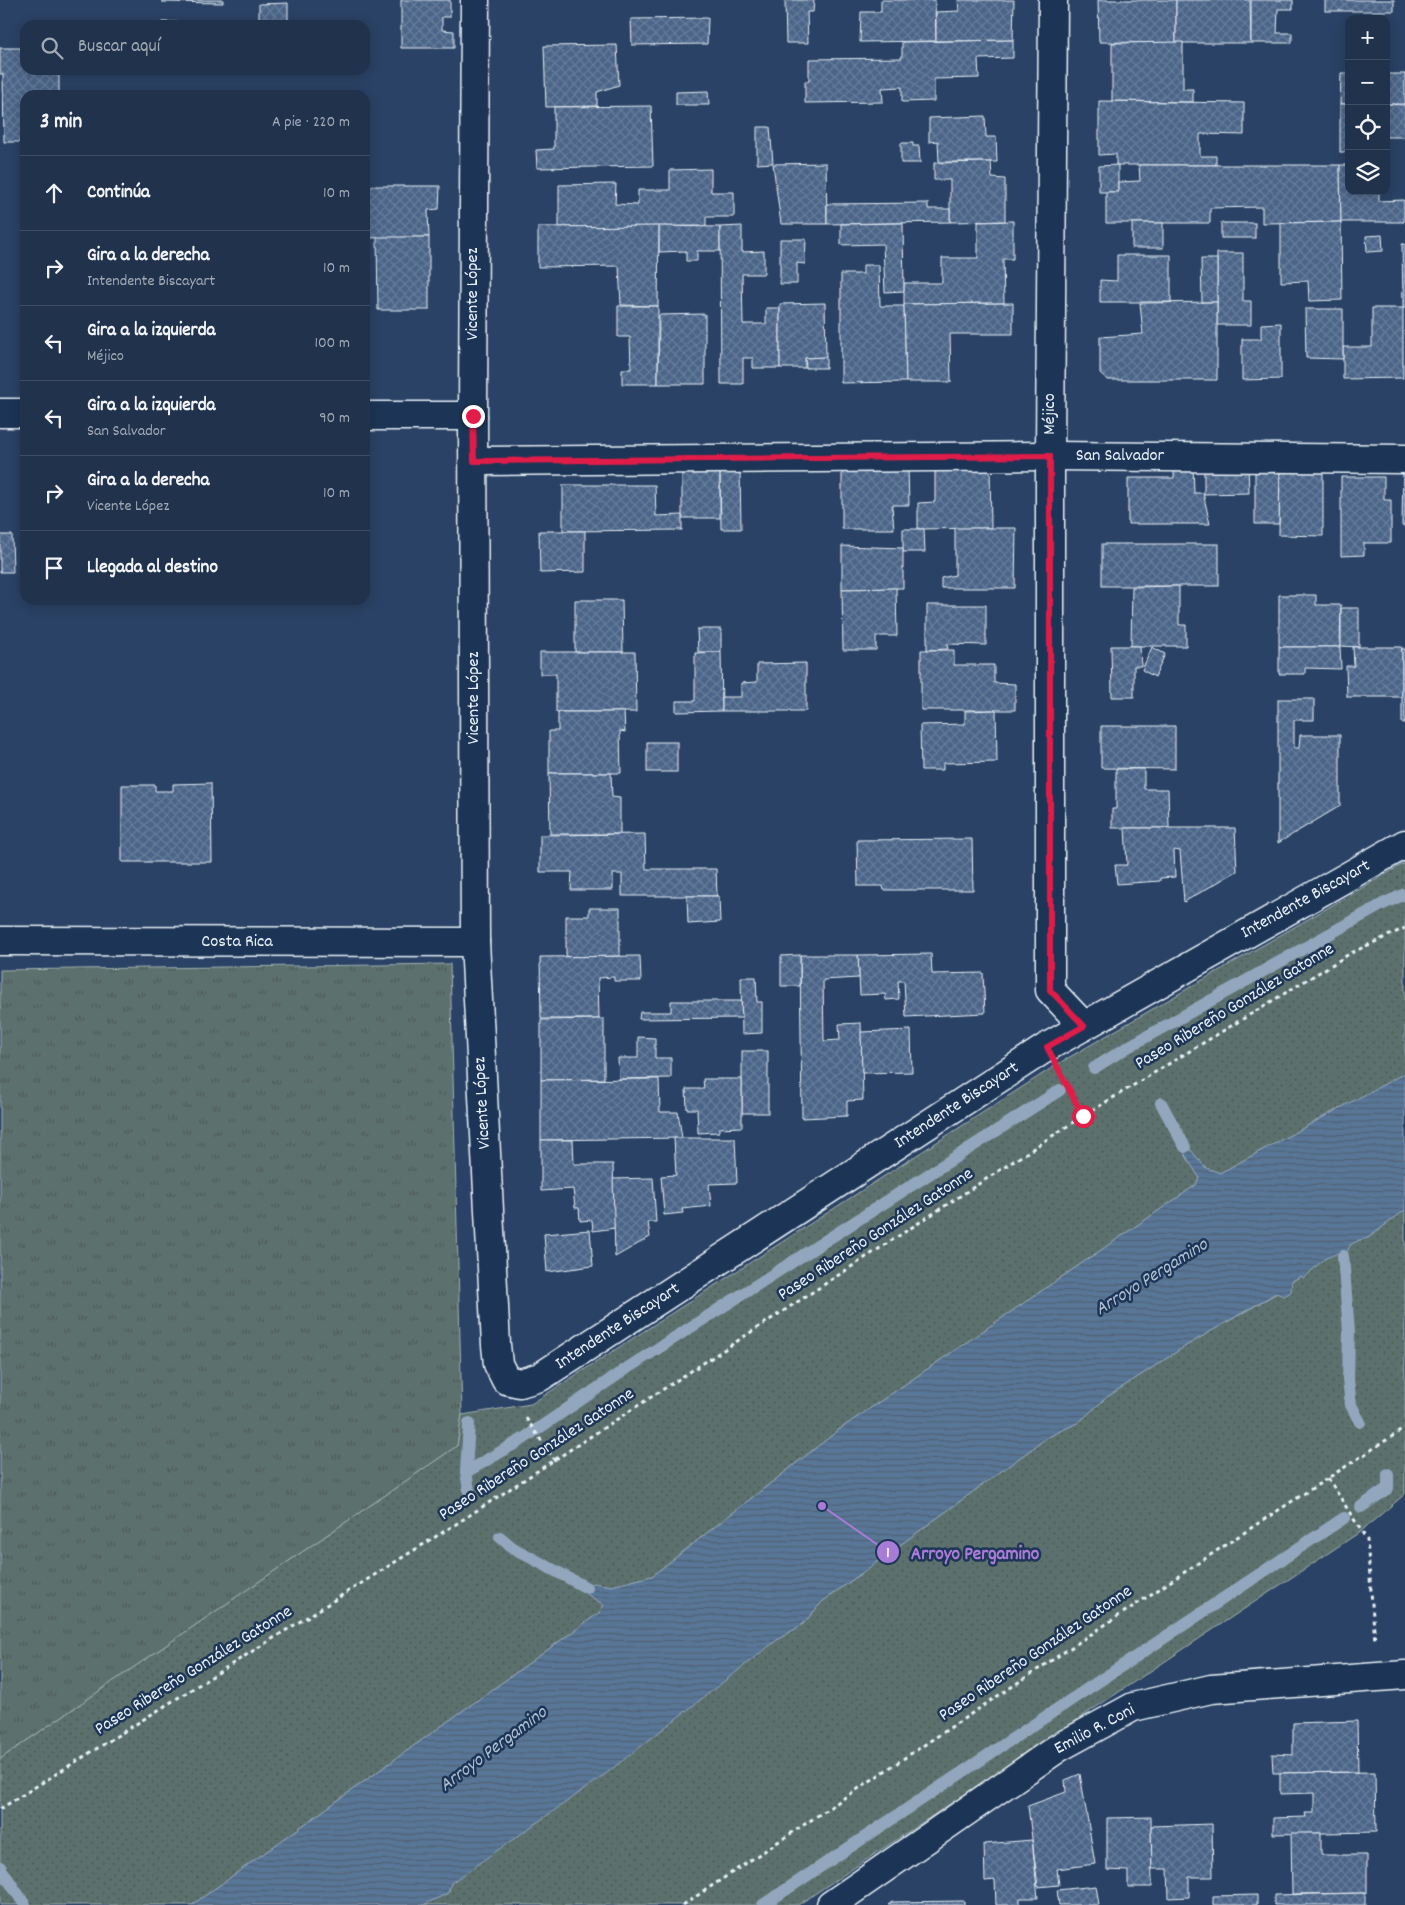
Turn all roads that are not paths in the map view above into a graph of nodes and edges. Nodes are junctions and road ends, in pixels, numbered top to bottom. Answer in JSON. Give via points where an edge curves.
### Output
{"nodes":[{"id":1,"x":475,"y":0,"type":"edge"},
{"id":2,"x":1053,"y":0,"type":"edge"},
{"id":3,"x":0,"y":413,"type":"edge"},
{"id":4,"x":20,"y":413,"type":"edge"},
{"id":5,"x":370,"y":416,"type":"edge"},
{"id":6,"x":473,"y":416,"type":"junction"},
{"id":7,"x":1050,"y":456,"type":"junction"},
{"id":8,"x":1405,"y":458,"type":"edge"},
{"id":9,"x":474,"y":461,"type":"junction"},
{"id":10,"x":1405,"y":844,"type":"edge"},
{"id":11,"x":0,"y":941,"type":"edge"},
{"id":12,"x":475,"y":942,"type":"junction"},
{"id":13,"x":1084,"y":1026,"type":"junction"},
{"id":14,"x":520,"y":1383,"type":"joint"},
{"id":15,"x":1405,"y":1676,"type":"edge"},
{"id":16,"x":831,"y":1905,"type":"edge"}],
"edges":[{"from":1,"to":6,"type":"street","name":"Vicente López"},
{"from":2,"to":7,"type":"street","name":"Méjico"},
{"from":3,"to":4,"type":"street"},
{"from":5,"to":6,"type":"street"},
{"from":6,"to":9,"type":"street","name":"Vicente López"},
{"from":7,"to":8,"type":"street","name":"San Salvador"},
{"from":7,"to":9,"type":"street","name":"San Salvador"},
{"from":7,"to":13,"type":"street","name":"Méjico","via":[[1050,990]]},
{"from":9,"to":12,"type":"street","name":"Vicente López"},
{"from":10,"to":13,"type":"street","name":"Intendente Biscayart"},
{"from":11,"to":12,"type":"street","name":"Costa Rica"},
{"from":12,"to":14,"type":"street","name":"Vicente López","via":[[498,1364],[506,1380]]},
{"from":13,"to":14,"type":"street","name":"Intendente Biscayart","via":[[540,1377]]},
{"from":15,"to":16,"type":"street","name":"Emilio R. Coni","via":[[1211,1689],[1133,1707],[1058,1748]]}]}
